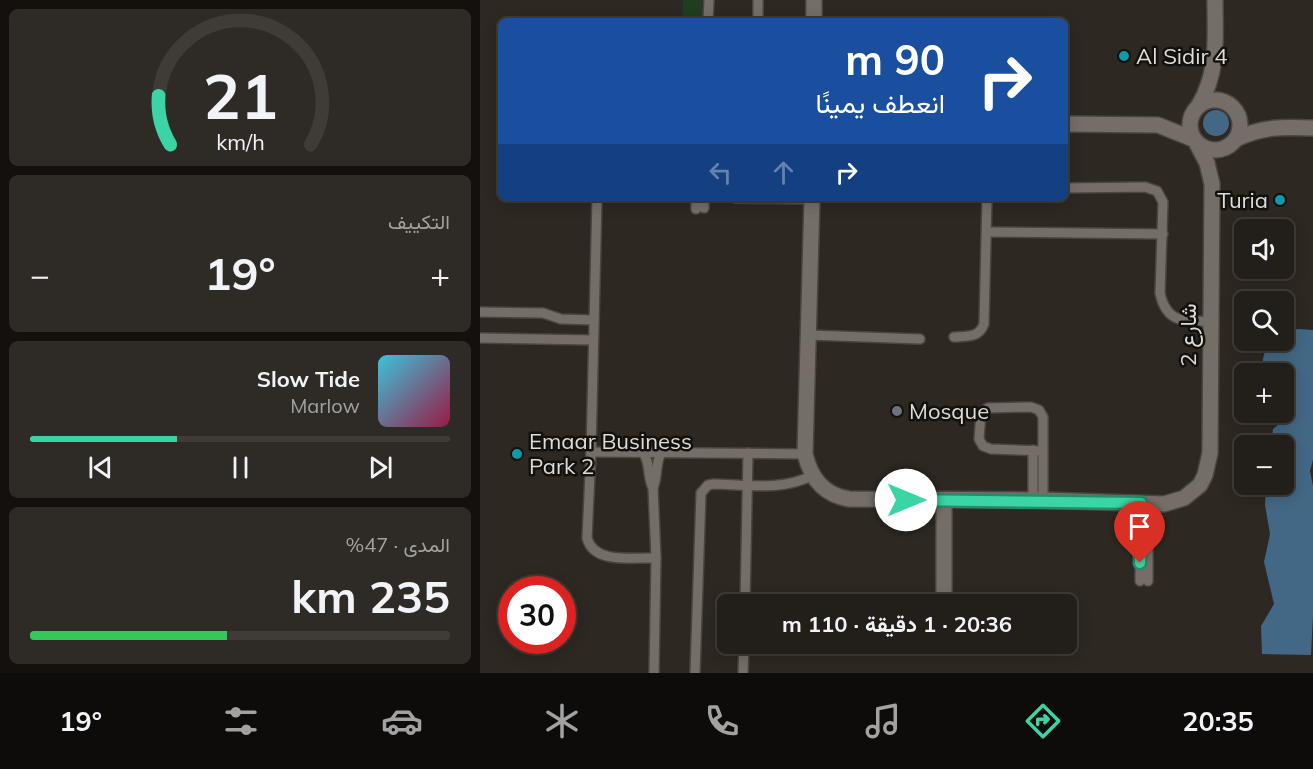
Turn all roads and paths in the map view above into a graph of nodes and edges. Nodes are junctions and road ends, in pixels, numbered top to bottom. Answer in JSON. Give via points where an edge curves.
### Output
{"nodes":[{"id":1,"x":709,"y":0,"type":"edge"},
{"id":2,"x":758,"y":0,"type":"edge"},
{"id":3,"x":814,"y":0,"type":"edge"},
{"id":4,"x":1215,"y":0,"type":"edge"},
{"id":5,"x":708,"y":18,"type":"edge"},
{"id":6,"x":758,"y":18,"type":"edge"},
{"id":7,"x":814,"y":18,"type":"edge"},
{"id":8,"x":1214,"y":68,"type":"junction"},
{"id":9,"x":1196,"y":108,"type":"junction"},
{"id":10,"x":1234,"y":108,"type":"junction"},
{"id":11,"x":1068,"y":124,"type":"edge"},
{"id":12,"x":1158,"y":125,"type":"junction"},
{"id":13,"x":1272,"y":127,"type":"junction"},
{"id":14,"x":1313,"y":128,"type":"edge"},
{"id":15,"x":1195,"y":141,"type":"junction"},
{"id":16,"x":1233,"y":142,"type":"junction"},
{"id":17,"x":1212,"y":184,"type":"junction"},
{"id":18,"x":1068,"y":188,"type":"edge"},
{"id":19,"x":597,"y":201,"type":"edge"},
{"id":20,"x":697,"y":201,"type":"edge"},
{"id":21,"x":703,"y":201,"type":"edge"},
{"id":22,"x":812,"y":201,"type":"edge"},
{"id":23,"x":987,"y":201,"type":"edge"},
{"id":24,"x":987,"y":232,"type":"junction"},
{"id":25,"x":1163,"y":234,"type":"junction"},
{"id":26,"x":480,"y":312,"type":"edge"},
{"id":27,"x":566,"y":320,"type":"junction"},
{"id":28,"x":594,"y":320,"type":"junction"},
{"id":29,"x":1211,"y":321,"type":"junction"},
{"id":30,"x":809,"y":335,"type":"junction"},
{"id":31,"x":954,"y":337,"type":"dead end"},
{"id":32,"x":480,"y":338,"type":"edge"},
{"id":33,"x":566,"y":339,"type":"junction"},
{"id":34,"x":920,"y":339,"type":"dead end"},
{"id":35,"x":594,"y":340,"type":"junction"},
{"id":36,"x":701,"y":442,"type":"dead end"},
{"id":37,"x":1038,"y":450,"type":"junction"},
{"id":38,"x":591,"y":452,"type":"junction"},
{"id":39,"x":643,"y":452,"type":"junction"},
{"id":40,"x":661,"y":453,"type":"junction"},
{"id":41,"x":701,"y":453,"type":"junction"},
{"id":42,"x":748,"y":453,"type":"junction"},
{"id":43,"x":805,"y":454,"type":"junction"},
{"id":44,"x":813,"y":475,"type":"junction"},
{"id":45,"x":747,"y":485,"type":"junction"},
{"id":46,"x":653,"y":488,"type":"junction"},
{"id":47,"x":944,"y":500,"type":"junction"},
{"id":48,"x":1038,"y":500,"type":"junction"},
{"id":49,"x":1145,"y":503,"type":"junction"},
{"id":50,"x":656,"y":558,"type":"junction"},
{"id":51,"x":1144,"y":581,"type":"dead end"},
{"id":52,"x":745,"y":594,"type":"edge"},
{"id":53,"x":944,"y":594,"type":"edge"},
{"id":54,"x":744,"y":654,"type":"edge"},
{"id":55,"x":654,"y":673,"type":"edge"},
{"id":56,"x":695,"y":673,"type":"edge"},
{"id":57,"x":743,"y":673,"type":"edge"}],
"edges":[{"from":1,"to":5,"type":"lane"},
{"from":2,"to":6,"type":"lane"},
{"from":3,"to":7,"type":"street"},
{"from":4,"to":8,"type":"street"},
{"from":8,"to":9,"type":"street"},
{"from":8,"to":10,"type":"street"},
{"from":9,"to":10,"type":"street","via":[[1215,99]]},
{"from":9,"to":12,"type":"street"},
{"from":9,"to":15,"type":"street","via":[[1190,126]]},
{"from":10,"to":13,"type":"street"},
{"from":10,"to":16,"type":"street","via":[[1241,125]]},
{"from":11,"to":12,"type":"street"},
{"from":12,"to":15,"type":"street"},
{"from":13,"to":14,"type":"street"},
{"from":13,"to":16,"type":"street"},
{"from":15,"to":16,"type":"street","via":[[1214,150]]},
{"from":15,"to":17,"type":"street","name":"شارع 2","via":[[1207,163]]},
{"from":16,"to":17,"type":"street","name":"شارع 2"},
{"from":17,"to":29,"type":"street","name":"شارع 2"},
{"from":18,"to":25,"type":"lane","via":[[1152,188],[1163,202]]},
{"from":19,"to":28,"type":"lane"},
{"from":20,"to":21,"type":"lane","via":[[700,209]]},
{"from":22,"to":30,"type":"street"},
{"from":23,"to":24,"type":"lane"},
{"from":24,"to":25,"type":"lane"},
{"from":24,"to":31,"type":"lane","via":[[984,324],[976,335]]},
{"from":25,"to":29,"type":"lane","via":[[1162,303],[1175,318]]},
{"from":26,"to":27,"type":"lane","via":[[547,314]]},
{"from":27,"to":28,"type":"lane"},
{"from":27,"to":33,"type":"lane"},
{"from":28,"to":35,"type":"lane"},
{"from":29,"to":49,"type":"street","name":"شارع 2","via":[[1210,453],[1205,475],[1193,492],[1174,502]]},
{"from":30,"to":34,"type":"lane"},
{"from":30,"to":43,"type":"street"},
{"from":32,"to":33,"type":"lane"},
{"from":33,"to":35,"type":"lane"},
{"from":35,"to":38,"type":"lane"},
{"from":36,"to":41,"type":"lane"},
{"from":37,"to":37,"type":"lane","via":[[983,446],[979,439],[981,413],[992,407],[1039,410],[1043,417]]},
{"from":37,"to":48,"type":"lane"},
{"from":38,"to":39,"type":"lane"},
{"from":38,"to":50,"type":"lane","via":[[588,544],[602,556]]},
{"from":39,"to":40,"type":"lane"},
{"from":39,"to":46,"type":"lane"},
{"from":40,"to":41,"type":"lane"},
{"from":40,"to":46,"type":"lane"},
{"from":41,"to":42,"type":"lane"},
{"from":42,"to":43,"type":"lane"},
{"from":42,"to":45,"type":"lane"},
{"from":43,"to":44,"type":"street"},
{"from":44,"to":45,"type":"lane","via":[[799,482]]},
{"from":44,"to":47,"type":"street","via":[[819,485],[837,497]]},
{"from":45,"to":52,"type":"lane"},
{"from":45,"to":56,"type":"lane","via":[[708,485],[700,493]]},
{"from":46,"to":50,"type":"lane"},
{"from":47,"to":48,"type":"street"},
{"from":47,"to":53,"type":"street"},
{"from":48,"to":49,"type":"street"},
{"from":49,"to":51,"type":"lane"},
{"from":50,"to":55,"type":"lane"},
{"from":54,"to":57,"type":"lane"}]}
